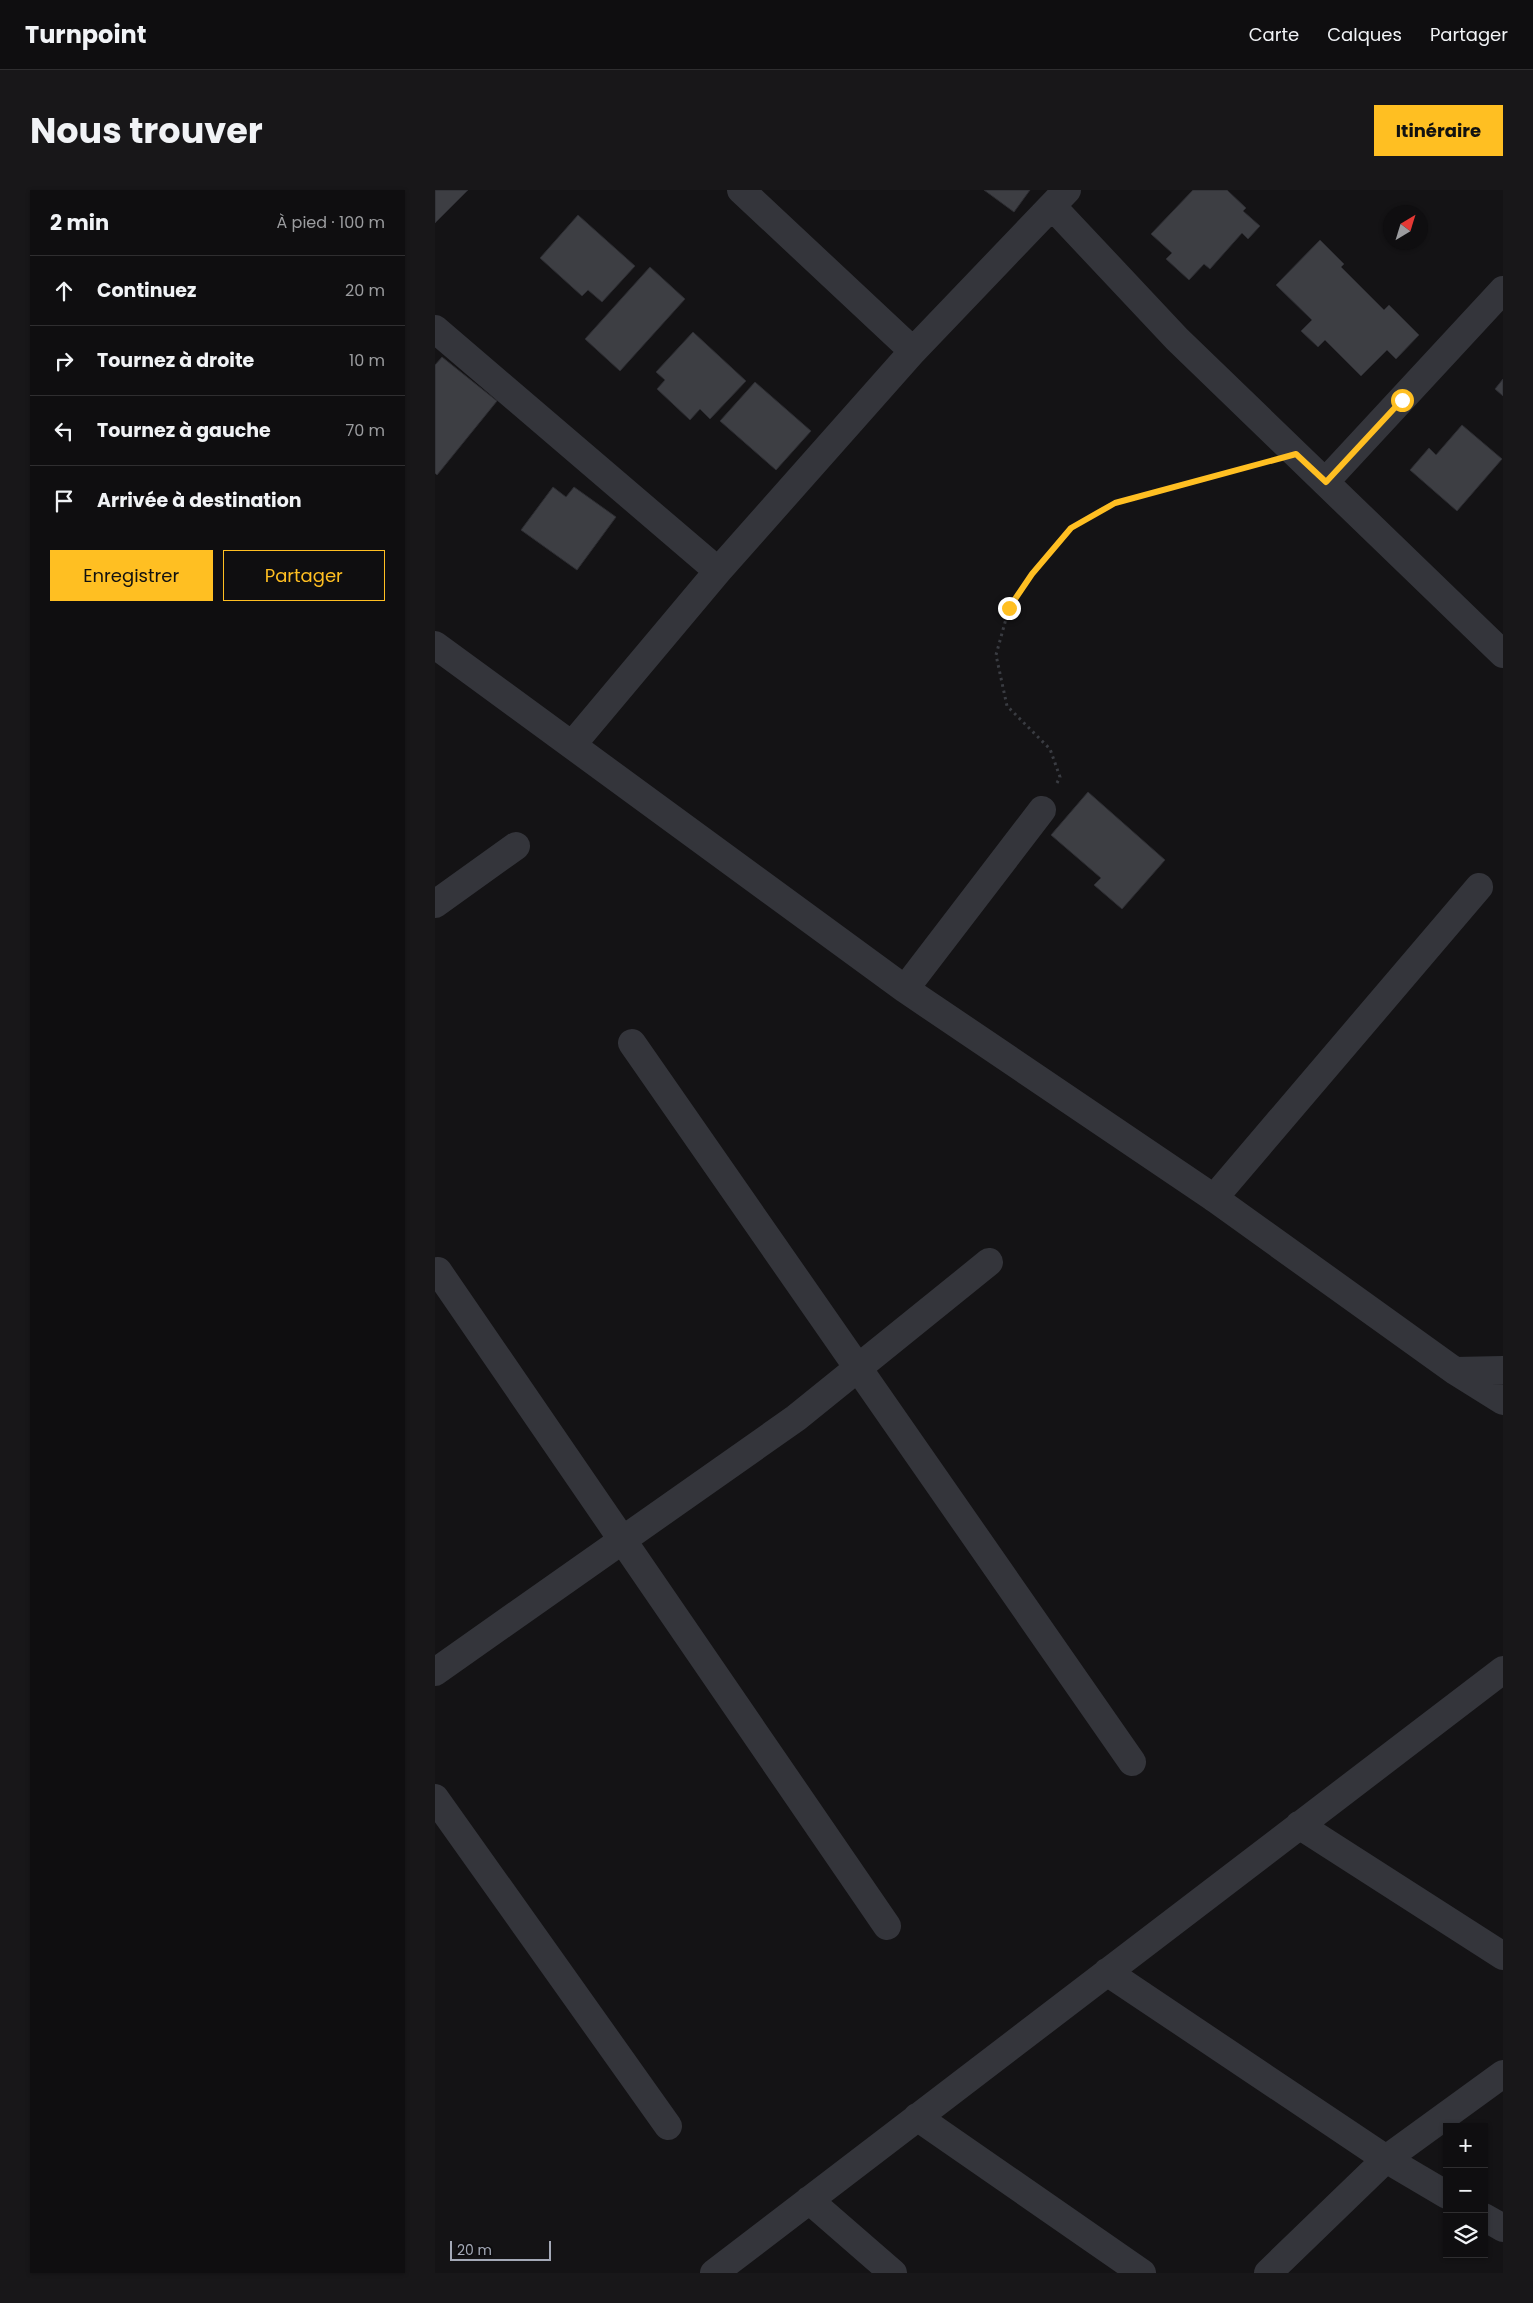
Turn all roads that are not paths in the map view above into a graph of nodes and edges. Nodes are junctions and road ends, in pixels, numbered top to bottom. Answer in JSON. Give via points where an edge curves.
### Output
{"nodes":[{"id":1,"x":741,"y":190,"type":"edge"},
{"id":2,"x":1059,"y":198,"type":"edge"},
{"id":3,"x":1503,"y":290,"type":"edge"},
{"id":4,"x":435,"y":329,"type":"edge"},
{"id":5,"x":913,"y":351,"type":"junction"},
{"id":6,"x":1326,"y":482,"type":"junction"},
{"id":7,"x":718,"y":571,"type":"junction"},
{"id":8,"x":435,"y":645,"type":"edge"},
{"id":9,"x":1503,"y":654,"type":"edge"},
{"id":10,"x":572,"y":745,"type":"junction"},
{"id":11,"x":1042,"y":810,"type":"road end"},
{"id":12,"x":516,"y":846,"type":"dead end"},
{"id":13,"x":1479,"y":887,"type":"dead end"},
{"id":14,"x":435,"y":904,"type":"edge"},
{"id":15,"x":905,"y":989,"type":"junction"},
{"id":16,"x":632,"y":1043,"type":"dead end"},
{"id":17,"x":1214,"y":1198,"type":"junction"},
{"id":18,"x":989,"y":1262,"type":"dead end"},
{"id":19,"x":438,"y":1271,"type":"dead end"},
{"id":20,"x":858,"y":1368,"type":"junction"},
{"id":21,"x":1503,"y":1370,"type":"edge"},
{"id":22,"x":1455,"y":1371,"type":"junction"},
{"id":23,"x":1503,"y":1401,"type":"edge"},
{"id":24,"x":623,"y":1540,"type":"junction"},
{"id":25,"x":435,"y":1672,"type":"edge"},
{"id":26,"x":1499,"y":1679,"type":"edge"},
{"id":27,"x":1132,"y":1762,"type":"dead end"},
{"id":28,"x":435,"y":1798,"type":"edge"},
{"id":29,"x":1299,"y":1825,"type":"junction"},
{"id":30,"x":887,"y":1926,"type":"dead end"},
{"id":31,"x":1503,"y":1956,"type":"edge"},
{"id":32,"x":1107,"y":1972,"type":"junction"},
{"id":33,"x":1503,"y":2074,"type":"edge"},
{"id":34,"x":917,"y":2118,"type":"junction"},
{"id":35,"x":668,"y":2126,"type":"dead end"},
{"id":36,"x":1386,"y":2159,"type":"junction"},
{"id":37,"x":1443,"y":2193,"type":"edge"},
{"id":38,"x":809,"y":2200,"type":"junction"},
{"id":39,"x":1488,"y":2219,"type":"edge"},
{"id":40,"x":1503,"y":2228,"type":"edge"},
{"id":41,"x":713,"y":2273,"type":"edge"},
{"id":42,"x":893,"y":2273,"type":"edge"},
{"id":43,"x":1142,"y":2273,"type":"edge"},
{"id":44,"x":1268,"y":2273,"type":"edge"}],
"edges":[{"from":1,"to":5,"type":"street"},
{"from":2,"to":5,"type":"street"},
{"from":2,"to":6,"type":"street","via":[[1177,340]]},
{"from":3,"to":6,"type":"street"},
{"from":4,"to":7,"type":"street"},
{"from":5,"to":7,"type":"street"},
{"from":6,"to":9,"type":"street"},
{"from":7,"to":10,"type":"street"},
{"from":8,"to":10,"type":"street"},
{"from":10,"to":15,"type":"street"},
{"from":11,"to":15,"type":"street"},
{"from":12,"to":14,"type":"street"},
{"from":13,"to":17,"type":"street"},
{"from":15,"to":17,"type":"street"},
{"from":16,"to":20,"type":"street"},
{"from":17,"to":22,"type":"street"},
{"from":18,"to":20,"type":"street"},
{"from":19,"to":24,"type":"street"},
{"from":20,"to":24,"type":"street","via":[[797,1418]]},
{"from":20,"to":27,"type":"street"},
{"from":21,"to":22,"type":"street"},
{"from":22,"to":23,"type":"street"},
{"from":24,"to":25,"type":"street"},
{"from":24,"to":30,"type":"street"},
{"from":26,"to":29,"type":"street"},
{"from":28,"to":35,"type":"street"},
{"from":29,"to":31,"type":"street"},
{"from":29,"to":32,"type":"street"},
{"from":32,"to":34,"type":"street"},
{"from":32,"to":36,"type":"street"},
{"from":33,"to":36,"type":"street"},
{"from":34,"to":38,"type":"street"},
{"from":34,"to":43,"type":"street"},
{"from":36,"to":37,"type":"street"},
{"from":36,"to":44,"type":"street"},
{"from":38,"to":41,"type":"street"},
{"from":38,"to":42,"type":"street"},
{"from":39,"to":40,"type":"street"}]}
